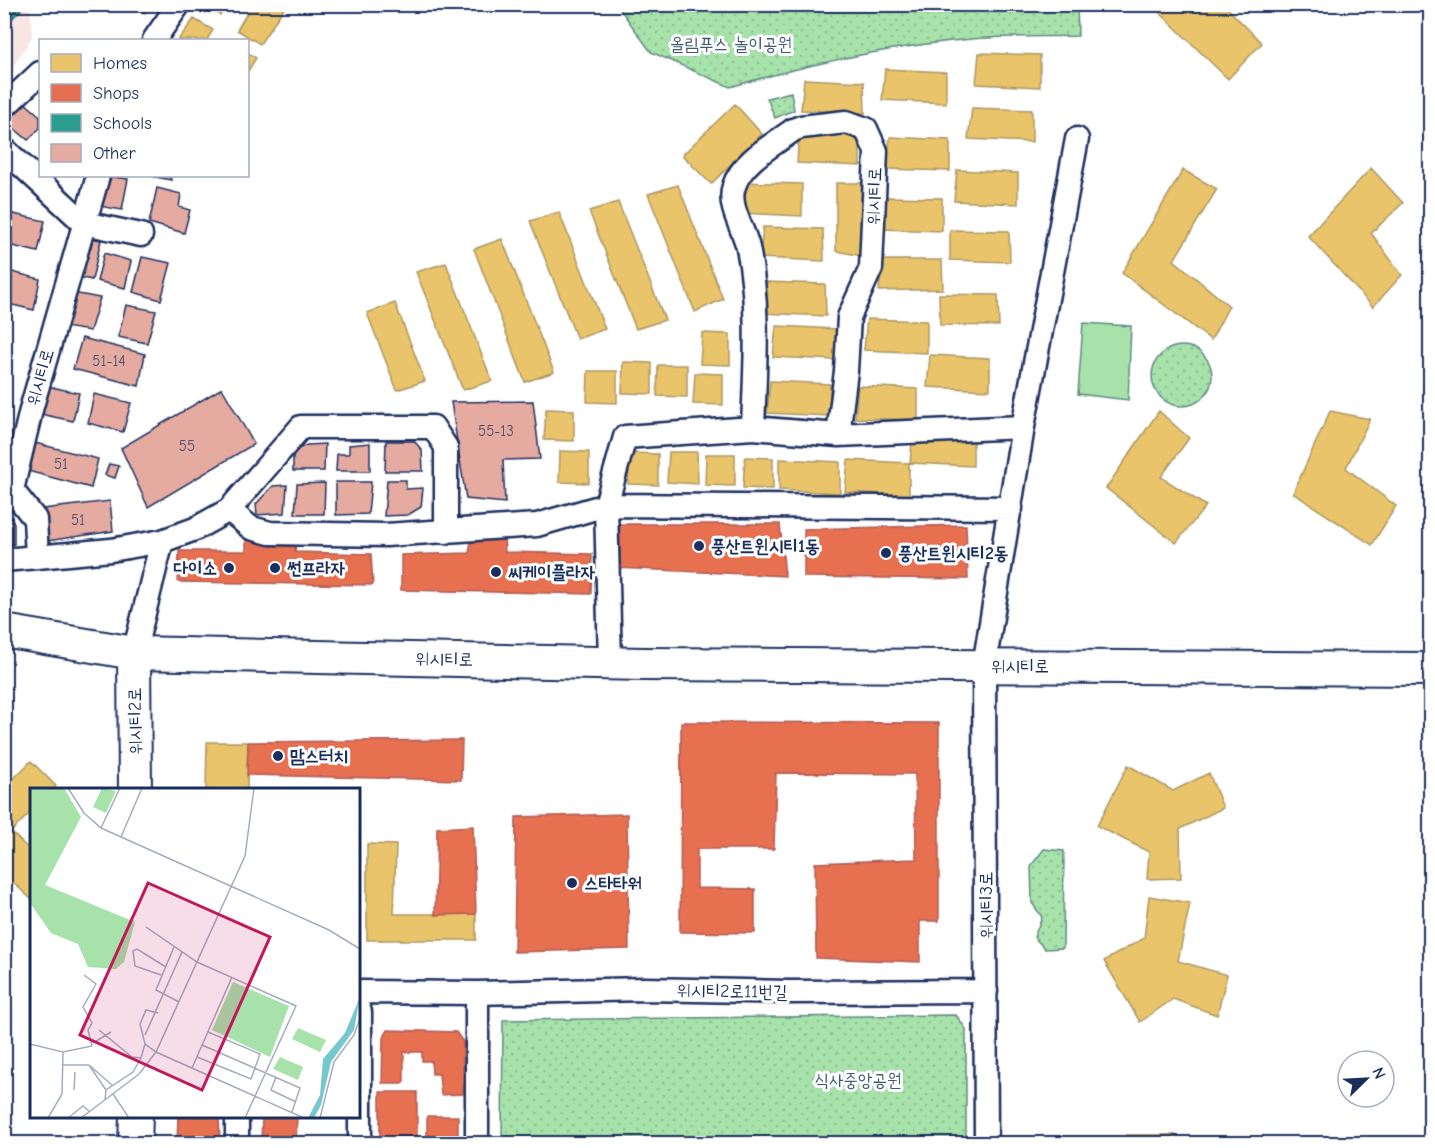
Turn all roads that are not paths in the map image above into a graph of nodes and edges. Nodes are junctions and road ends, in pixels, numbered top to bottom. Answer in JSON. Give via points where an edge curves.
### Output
{"nodes":[{"id":1,"x":179,"y":4,"type":"edge"},
{"id":2,"x":155,"y":39,"type":"edge"},
{"id":3,"x":39,"y":74,"type":"edge"},
{"id":4,"x":4,"y":106,"type":"edge"},
{"id":5,"x":1077,"y":140,"type":"dead end"},
{"id":6,"x":4,"y":149,"type":"edge"},
{"id":7,"x":98,"y":177,"type":"edge"},
{"id":8,"x":84,"y":223,"type":"junction"},
{"id":9,"x":141,"y":235,"type":"dead end"},
{"id":10,"x":1023,"y":427,"type":"junction"},
{"id":11,"x":753,"y":428,"type":"junction"},
{"id":12,"x":838,"y":435,"type":"junction"},
{"id":13,"x":606,"y":505,"type":"junction"},
{"id":14,"x":1011,"y":508,"type":"junction"},
{"id":15,"x":229,"y":510,"type":"junction"},
{"id":16,"x":446,"y":532,"type":"junction"},
{"id":17,"x":162,"y":540,"type":"junction"},
{"id":18,"x":37,"y":557,"type":"junction"},
{"id":19,"x":4,"y":560,"type":"edge"},
{"id":20,"x":4,"y":631,"type":"edge"},
{"id":21,"x":134,"y":653,"type":"junction"},
{"id":22,"x":610,"y":663,"type":"junction"},
{"id":23,"x":984,"y":666,"type":"junction"},
{"id":24,"x":1431,"y":669,"type":"edge"},
{"id":25,"x":135,"y":788,"type":"edge"},
{"id":26,"x":986,"y":991,"type":"junction"},
{"id":27,"x":360,"y":992,"type":"edge"},
{"id":28,"x":477,"y":993,"type":"junction"},
{"id":29,"x":136,"y":1118,"type":"edge"},
{"id":30,"x":237,"y":1118,"type":"edge"},
{"id":31,"x":360,"y":1118,"type":"edge"},
{"id":32,"x":135,"y":1143,"type":"edge"},
{"id":33,"x":237,"y":1143,"type":"edge"},
{"id":34,"x":360,"y":1143,"type":"edge"},
{"id":35,"x":477,"y":1143,"type":"edge"},
{"id":36,"x":986,"y":1143,"type":"edge"}],
"edges":[{"from":1,"to":2,"type":"street"},
{"from":3,"to":4,"type":"street"},
{"from":5,"to":10,"type":"street","name":"위시티3로"},
{"from":6,"to":8,"type":"street"},
{"from":7,"to":8,"type":"street","name":"위시티로"},
{"from":8,"to":9,"type":"street"},
{"from":8,"to":18,"type":"street","name":"위시티로","via":[[12,490],[35,519]]},
{"from":10,"to":12,"type":"street"},
{"from":10,"to":14,"type":"street","name":"위시티3로"},
{"from":11,"to":12,"type":"street"},
{"from":11,"to":12,"type":"street","name":"위시티로","via":[[753,290],[748,247],[734,208],[732,188],[742,168],[793,130],[846,122],[867,129],[876,151],[871,268],[849,317]]},
{"from":11,"to":13,"type":"street","via":[[626,437]]},
{"from":13,"to":14,"type":"street"},
{"from":13,"to":16,"type":"street","via":[[537,525]]},
{"from":13,"to":22,"type":"street"},
{"from":14,"to":23,"type":"street","name":"위시티3로"},
{"from":15,"to":16,"type":"street","via":[[251,528],[270,533]]},
{"from":15,"to":16,"type":"street","via":[[301,427],[433,428],[446,447]]},
{"from":15,"to":17,"type":"street","via":[[195,529]]},
{"from":17,"to":18,"type":"street","via":[[111,550]]},
{"from":17,"to":21,"type":"street"},
{"from":18,"to":19,"type":"street"},
{"from":20,"to":21,"type":"main road","name":"위시티로"},
{"from":21,"to":22,"type":"main road","name":"위시티로"},
{"from":21,"to":25,"type":"main road","name":"위시티2로"},
{"from":22,"to":23,"type":"main road","name":"위시티로"},
{"from":23,"to":24,"type":"main road","name":"위시티로"},
{"from":23,"to":26,"type":"street","name":"위시티3로"},
{"from":26,"to":28,"type":"street","name":"위시티2로11번길","via":[[644,988]]},
{"from":26,"to":36,"type":"street","name":"위시티3로"},
{"from":27,"to":28,"type":"street","name":"위시티2로11번길"},
{"from":28,"to":35,"type":"street"},
{"from":29,"to":32,"type":"main road"},
{"from":30,"to":33,"type":"street"},
{"from":31,"to":34,"type":"street"}]}
